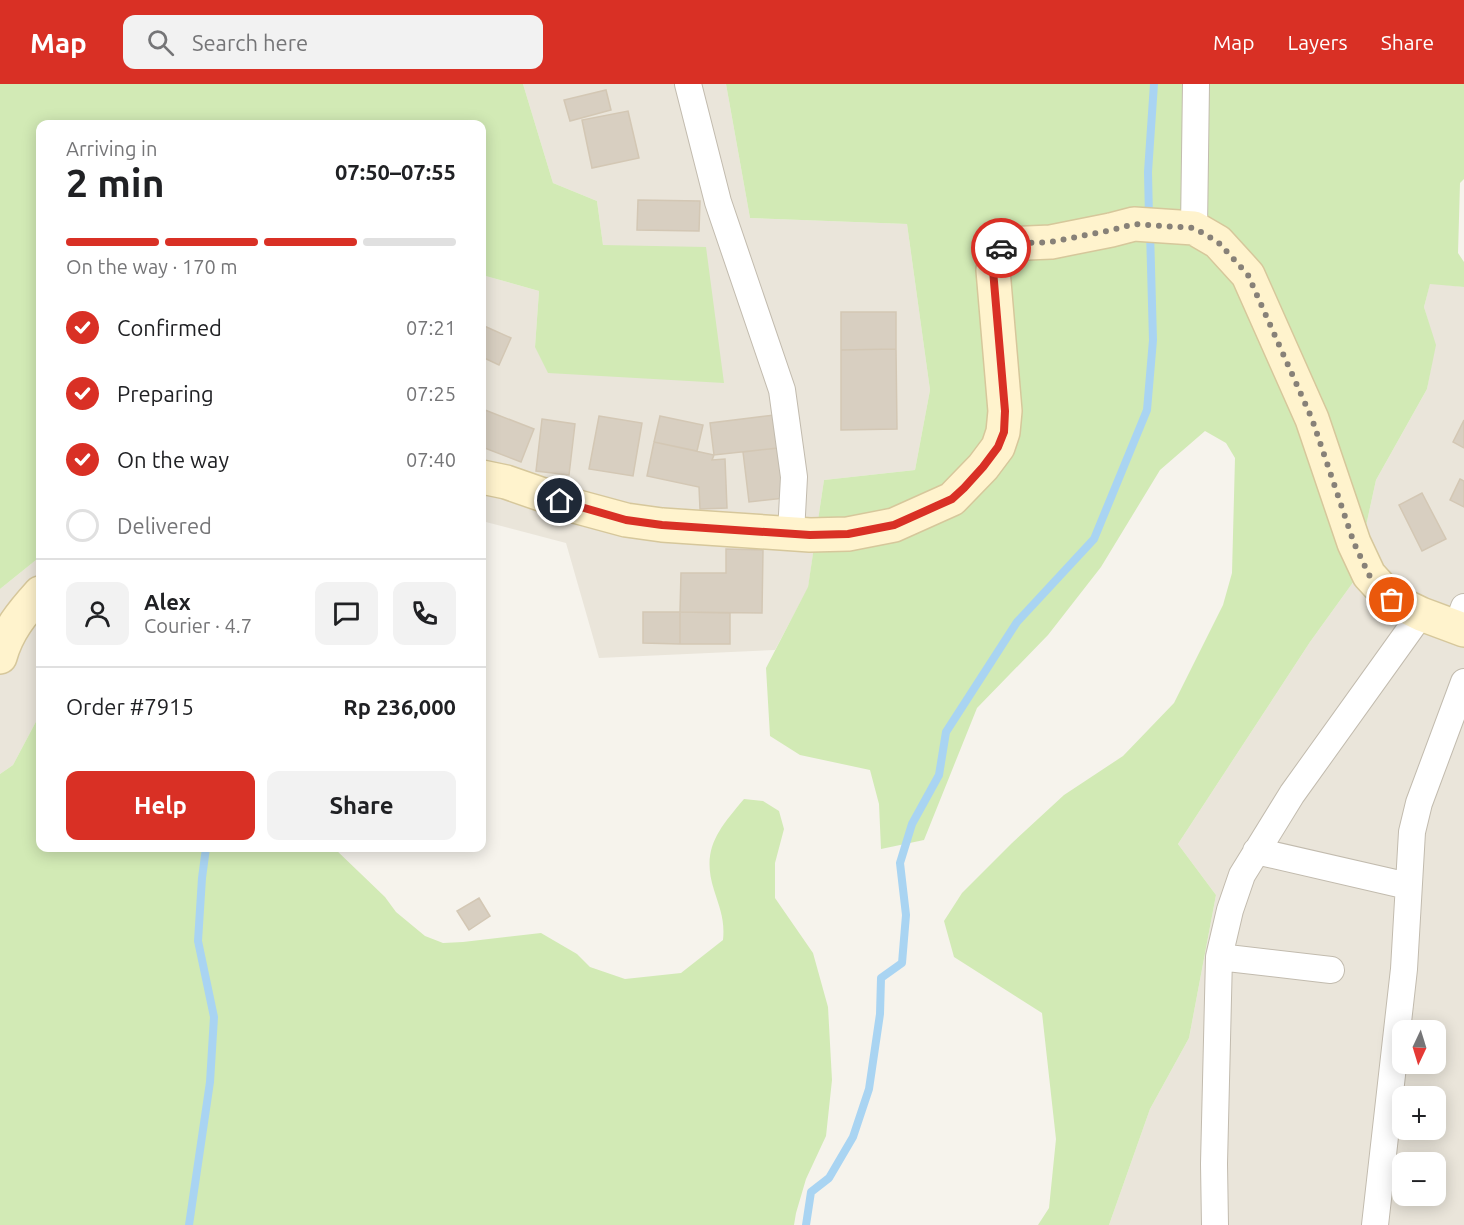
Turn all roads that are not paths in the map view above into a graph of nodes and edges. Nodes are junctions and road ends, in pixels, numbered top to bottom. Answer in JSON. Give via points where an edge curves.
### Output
{"nodes":[{"id":1,"x":688,"y":84,"type":"edge"},
{"id":2,"x":1196,"y":84,"type":"edge"},
{"id":3,"x":1194,"y":228,"type":"junction"},
{"id":4,"x":486,"y":478,"type":"edge"},
{"id":5,"x":791,"y":533,"type":"junction"},
{"id":6,"x":36,"y":598,"type":"edge"},
{"id":7,"x":1421,"y":614,"type":"junction"},
{"id":8,"x":1462,"y":621,"type":"edge"},
{"id":9,"x":0,"y":657,"type":"edge"},
{"id":10,"x":1464,"y":682,"type":"edge"},
{"id":11,"x":1256,"y":852,"type":"junction"},
{"id":12,"x":1408,"y":886,"type":"junction"},
{"id":13,"x":1219,"y":957,"type":"junction"},
{"id":14,"x":1331,"y":970,"type":"dead end"},
{"id":15,"x":1215,"y":1225,"type":"edge"},
{"id":16,"x":1375,"y":1225,"type":"edge"}],
"edges":[{"from":1,"to":5,"type":"street","via":[[718,202],[782,390],[794,477]]},
{"from":2,"to":3,"type":"street"},
{"from":3,"to":5,"type":"street","via":[[1148,224],[1051,242],[1004,244],[995,256],[993,270],[1005,411],[1004,432],[998,447],[952,499],[894,525],[848,534]]},
{"from":3,"to":7,"type":"street","via":[[1218,242],[1248,275],[1312,419],[1354,543],[1369,575],[1392,600]]},
{"from":4,"to":5,"type":"street","via":[[626,520]]},
{"from":6,"to":9,"type":"street","via":[[20,616]]},
{"from":7,"to":8,"type":"street"},
{"from":7,"to":11,"type":"street","via":[[1292,794]]},
{"from":10,"to":12,"type":"street","via":[[1419,803],[1412,832]]},
{"from":11,"to":12,"type":"street"},
{"from":11,"to":13,"type":"street","via":[[1242,875]]},
{"from":12,"to":16,"type":"street","via":[[1404,969]]},
{"from":13,"to":14,"type":"street"},
{"from":13,"to":15,"type":"street"}]}
